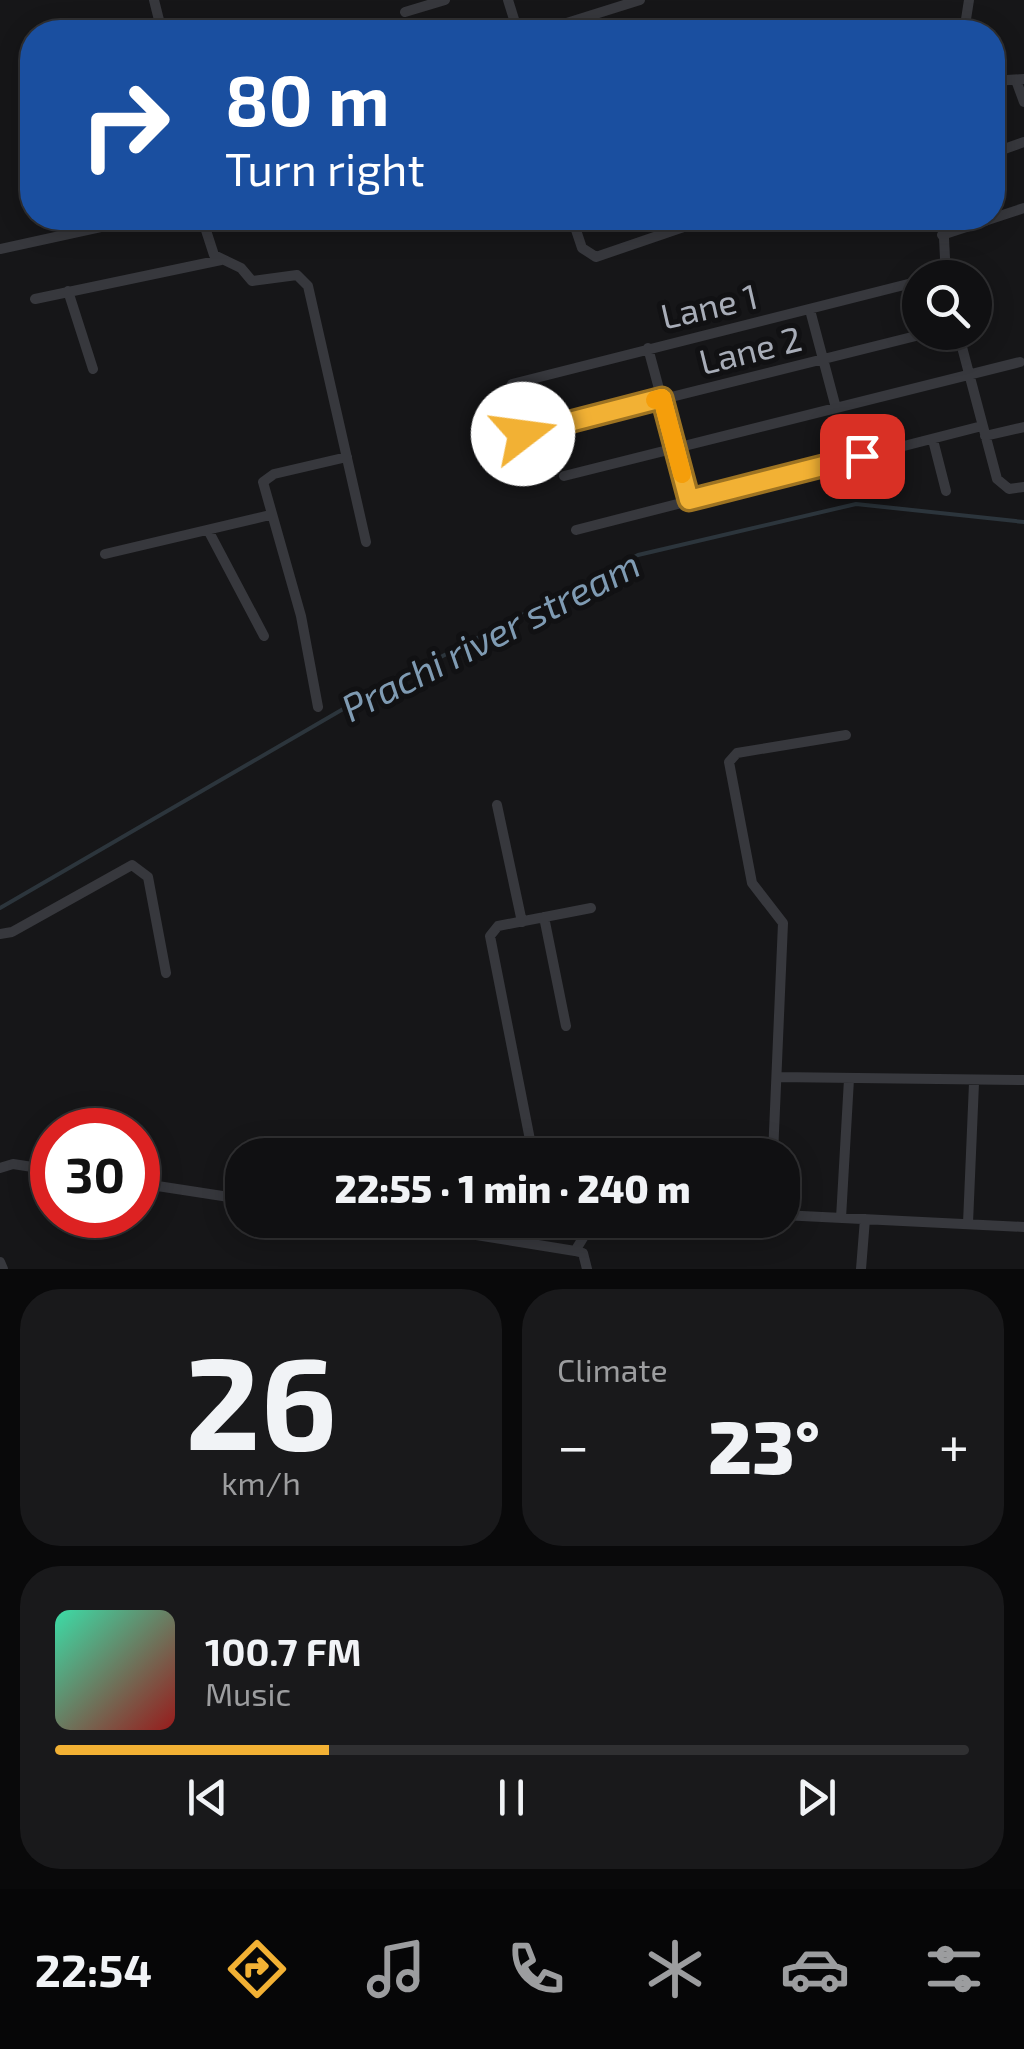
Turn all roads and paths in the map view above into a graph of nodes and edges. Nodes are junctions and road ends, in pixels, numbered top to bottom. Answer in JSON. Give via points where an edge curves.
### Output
{"nodes":[{"id":1,"x":445,"y":0,"type":"edge"},
{"id":2,"x":640,"y":0,"type":"edge"},
{"id":3,"x":405,"y":12,"type":"dead end"},
{"id":4,"x":576,"y":20,"type":"edge"},
{"id":5,"x":1021,"y":81,"type":"edge"},
{"id":6,"x":1024,"y":102,"type":"edge"},
{"id":7,"x":89,"y":230,"type":"edge"},
{"id":8,"x":205,"y":230,"type":"edge"},
{"id":9,"x":576,"y":230,"type":"edge"},
{"id":10,"x":674,"y":230,"type":"edge"},
{"id":11,"x":942,"y":230,"type":"edge"},
{"id":12,"x":957,"y":230,"type":"edge"},
{"id":13,"x":942,"y":235,"type":"junction"},
{"id":14,"x":0,"y":250,"type":"edge"},
{"id":15,"x":221,"y":260,"type":"junction"},
{"id":16,"x":944,"y":260,"type":"edge"},
{"id":17,"x":902,"y":286,"type":"edge"},
{"id":18,"x":68,"y":291,"type":"junction"},
{"id":19,"x":35,"y":299,"type":"dead end"},
{"id":20,"x":810,"y":310,"type":"junction"},
{"id":21,"x":902,"y":339,"type":"edge"},
{"id":22,"x":648,"y":348,"type":"junction"},
{"id":23,"x":962,"y":350,"type":"edge"},
{"id":24,"x":823,"y":359,"type":"junction"},
{"id":25,"x":1020,"y":362,"type":"dead end"},
{"id":26,"x":93,"y":369,"type":"dead end"},
{"id":27,"x":969,"y":376,"type":"junction"},
{"id":28,"x":512,"y":384,"type":"dead end"},
{"id":29,"x":662,"y":398,"type":"junction"},
{"id":30,"x":836,"y":408,"type":"junction"},
{"id":31,"x":1024,"y":427,"type":"edge"},
{"id":32,"x":984,"y":431,"type":"junction"},
{"id":33,"x":523,"y":434,"type":"dead end"},
{"id":34,"x":933,"y":440,"type":"junction"},
{"id":35,"x":676,"y":451,"type":"junction"},
{"id":36,"x":347,"y":458,"type":"junction"},
{"id":37,"x":564,"y":476,"type":"dead end"},
{"id":38,"x":1024,"y":488,"type":"edge"},
{"id":39,"x":946,"y":490,"type":"dead end"},
{"id":40,"x":689,"y":500,"type":"junction"},
{"id":41,"x":270,"y":515,"type":"junction"},
{"id":42,"x":208,"y":530,"type":"junction"},
{"id":43,"x":576,"y":530,"type":"dead end"},
{"id":44,"x":366,"y":542,"type":"dead end"},
{"id":45,"x":105,"y":554,"type":"dead end"},
{"id":46,"x":264,"y":636,"type":"dead end"},
{"id":47,"x":318,"y":707,"type":"dead end"},
{"id":48,"x":846,"y":735,"type":"dead end"},
{"id":49,"x":498,"y":805,"type":"dead end"},
{"id":50,"x":590,"y":908,"type":"dead end"},
{"id":51,"x":544,"y":917,"type":"junction"},
{"id":52,"x":522,"y":922,"type":"junction"},
{"id":53,"x":0,"y":934,"type":"edge"},
{"id":54,"x":166,"y":973,"type":"dead end"},
{"id":55,"x":566,"y":1026,"type":"dead end"},
{"id":56,"x":777,"y":1077,"type":"junction"},
{"id":57,"x":849,"y":1079,"type":"junction"},
{"id":58,"x":1024,"y":1080,"type":"edge"},
{"id":59,"x":974,"y":1083,"type":"junction"},
{"id":60,"x":530,"y":1138,"type":"edge"},
{"id":61,"x":773,"y":1138,"type":"edge"},
{"id":62,"x":30,"y":1167,"type":"edge"},
{"id":63,"x":0,"y":1168,"type":"edge"},
{"id":64,"x":160,"y":1186,"type":"edge"},
{"id":65,"x":225,"y":1196,"type":"edge"},
{"id":66,"x":800,"y":1216,"type":"edge"},
{"id":67,"x":841,"y":1218,"type":"junction"},
{"id":68,"x":865,"y":1218,"type":"junction"},
{"id":69,"x":968,"y":1223,"type":"junction"},
{"id":70,"x":1024,"y":1226,"type":"edge"},
{"id":71,"x":499,"y":1238,"type":"edge"},
{"id":72,"x":583,"y":1238,"type":"edge"},
{"id":73,"x":575,"y":1250,"type":"junction"},
{"id":74,"x":0,"y":1262,"type":"edge"},
{"id":75,"x":4,"y":1269,"type":"edge"},
{"id":76,"x":586,"y":1269,"type":"edge"},
{"id":77,"x":861,"y":1269,"type":"edge"}],
"edges":[{"from":1,"to":3,"type":"street"},
{"from":2,"to":4,"type":"street"},
{"from":5,"to":6,"type":"street"},
{"from":7,"to":14,"type":"street"},
{"from":8,"to":15,"type":"street"},
{"from":9,"to":10,"type":"street","via":[[582,248],[596,256]]},
{"from":11,"to":13,"type":"street"},
{"from":12,"to":13,"type":"street"},
{"from":13,"to":16,"type":"street"},
{"from":15,"to":18,"type":"street"},
{"from":15,"to":36,"type":"street","via":[[252,281],[304,279]]},
{"from":17,"to":20,"type":"street","name":"Lane 1"},
{"from":18,"to":19,"type":"street"},
{"from":18,"to":26,"type":"street"},
{"from":20,"to":22,"type":"street","name":"Lane 1"},
{"from":20,"to":24,"type":"street"},
{"from":21,"to":24,"type":"street","name":"Lane 2"},
{"from":22,"to":28,"type":"street","name":"Lane 1"},
{"from":22,"to":29,"type":"street"},
{"from":23,"to":27,"type":"street"},
{"from":24,"to":29,"type":"street","name":"Lane 2"},
{"from":24,"to":30,"type":"street"},
{"from":25,"to":27,"type":"street"},
{"from":27,"to":30,"type":"street"},
{"from":27,"to":32,"type":"street"},
{"from":29,"to":33,"type":"street","name":"Lane 2"},
{"from":29,"to":35,"type":"street"},
{"from":30,"to":35,"type":"street"},
{"from":31,"to":32,"type":"street"},
{"from":32,"to":34,"type":"street"},
{"from":32,"to":38,"type":"street","via":[[1000,484]]},
{"from":34,"to":39,"type":"street"},
{"from":34,"to":40,"type":"street"},
{"from":35,"to":37,"type":"street"},
{"from":35,"to":40,"type":"street"},
{"from":36,"to":41,"type":"street","via":[[266,477]]},
{"from":36,"to":44,"type":"street"},
{"from":40,"to":43,"type":"street"},
{"from":41,"to":42,"type":"street"},
{"from":41,"to":47,"type":"street","via":[[301,616]]},
{"from":42,"to":45,"type":"street"},
{"from":42,"to":46,"type":"street"},
{"from":48,"to":56,"type":"street","via":[[736,754],[729,762],[752,882],[783,923]]},
{"from":49,"to":52,"type":"street"},
{"from":50,"to":51,"type":"street"},
{"from":51,"to":52,"type":"street"},
{"from":51,"to":55,"type":"street"},
{"from":52,"to":60,"type":"street","via":[[492,930],[490,943]]},
{"from":53,"to":54,"type":"street","via":[[132,865],[148,878]]},
{"from":56,"to":57,"type":"street"},
{"from":56,"to":61,"type":"street"},
{"from":57,"to":59,"type":"street"},
{"from":57,"to":67,"type":"street"},
{"from":58,"to":59,"type":"street"},
{"from":59,"to":69,"type":"street"},
{"from":62,"to":63,"type":"street"},
{"from":64,"to":65,"type":"street"},
{"from":66,"to":67,"type":"street"},
{"from":67,"to":68,"type":"street"},
{"from":68,"to":69,"type":"street"},
{"from":68,"to":77,"type":"street"},
{"from":69,"to":70,"type":"street"},
{"from":71,"to":73,"type":"street"},
{"from":72,"to":73,"type":"street"},
{"from":73,"to":76,"type":"street"},
{"from":74,"to":75,"type":"street"}]}
